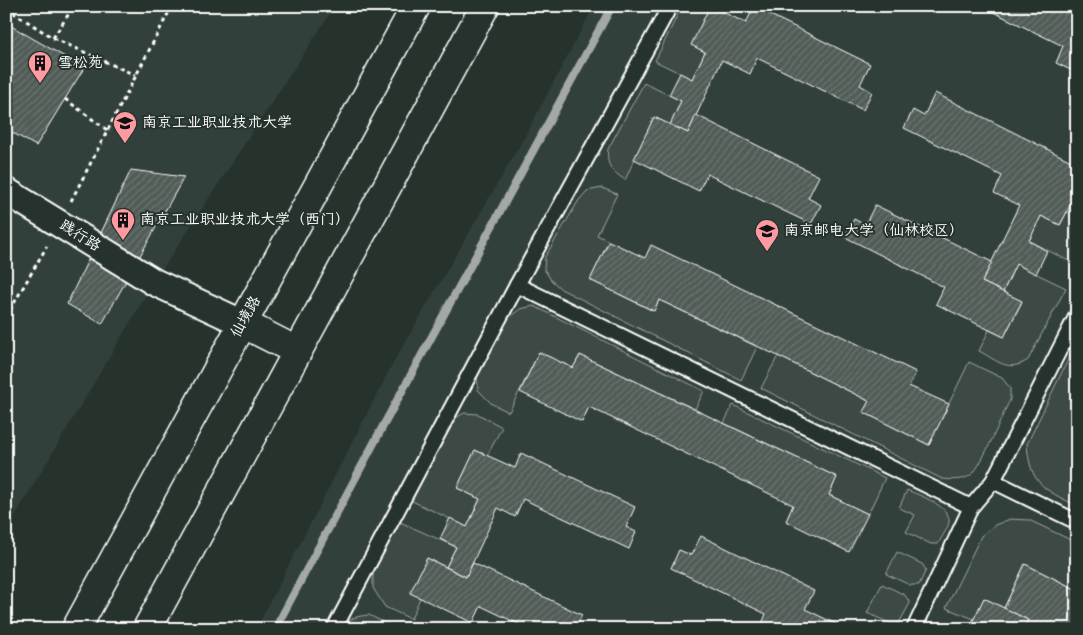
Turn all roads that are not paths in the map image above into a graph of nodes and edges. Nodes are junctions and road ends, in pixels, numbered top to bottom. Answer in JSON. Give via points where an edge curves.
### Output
{"nodes":[{"id":1,"x":416,"y":6,"type":"edge"},
{"id":2,"x":485,"y":6,"type":"edge"},
{"id":3,"x":670,"y":6,"type":"edge"},
{"id":4,"x":6,"y":191,"type":"edge"},
{"id":5,"x":517,"y":285,"type":"junction"},
{"id":6,"x":1077,"y":315,"type":"edge"},
{"id":7,"x":242,"y":323,"type":"junction"},
{"id":8,"x":297,"y":351,"type":"junction"},
{"id":9,"x":993,"y":481,"type":"junction"},
{"id":10,"x":971,"y":507,"type":"junction"},
{"id":11,"x":1077,"y":522,"type":"edge"},
{"id":12,"x":76,"y":629,"type":"edge"},
{"id":13,"x":146,"y":629,"type":"edge"},
{"id":14,"x":334,"y":629,"type":"edge"},
{"id":15,"x":914,"y":629,"type":"edge"}],
"edges":[{"from":1,"to":7,"type":"main road","name":"仙境路"},
{"from":2,"to":8,"type":"main road"},
{"from":3,"to":5,"type":"lane"},
{"from":4,"to":7,"type":"street","name":"践行路","via":[[154,282]]},
{"from":5,"to":10,"type":"lane"},
{"from":5,"to":14,"type":"lane"},
{"from":6,"to":9,"type":"lane"},
{"from":7,"to":8,"type":"main road"},
{"from":7,"to":12,"type":"main road","name":"仙境路"},
{"from":8,"to":13,"type":"main road"},
{"from":9,"to":10,"type":"lane"},
{"from":9,"to":11,"type":"lane"},
{"from":10,"to":15,"type":"lane"}]}
